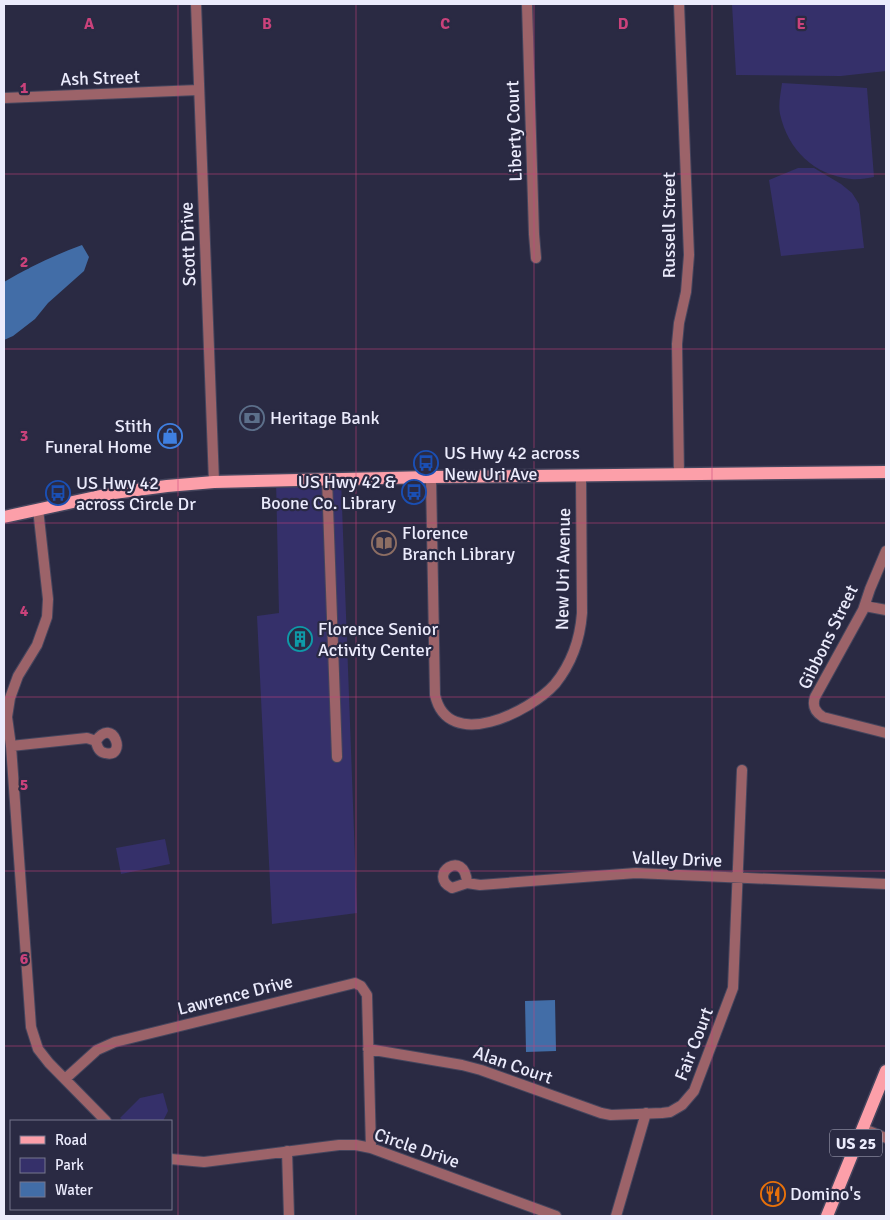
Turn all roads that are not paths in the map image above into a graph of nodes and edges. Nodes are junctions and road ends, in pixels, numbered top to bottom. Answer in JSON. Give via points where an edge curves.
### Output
{"nodes":[{"id":1,"x":196,"y":4,"type":"edge"},
{"id":2,"x":527,"y":4,"type":"edge"},
{"id":3,"x":680,"y":4,"type":"edge"},
{"id":4,"x":198,"y":90,"type":"junction"},
{"id":5,"x":4,"y":98,"type":"edge"},
{"id":6,"x":536,"y":258,"type":"dead end"},
{"id":7,"x":886,"y":472,"type":"edge"},
{"id":8,"x":679,"y":475,"type":"junction"},
{"id":9,"x":581,"y":476,"type":"junction"},
{"id":10,"x":431,"y":477,"type":"junction"},
{"id":11,"x":327,"y":479,"type":"junction"},
{"id":12,"x":214,"y":482,"type":"junction"},
{"id":13,"x":38,"y":508,"type":"junction"},
{"id":14,"x":4,"y":517,"type":"edge"},
{"id":15,"x":886,"y":551,"type":"edge"},
{"id":16,"x":865,"y":606,"type":"junction"},
{"id":17,"x":886,"y":610,"type":"edge"},
{"id":18,"x":886,"y":733,"type":"edge"},
{"id":19,"x":96,"y":741,"type":"dead end"},
{"id":20,"x":12,"y":746,"type":"junction"},
{"id":21,"x":337,"y":757,"type":"dead end"},
{"id":22,"x":742,"y":770,"type":"dead end"},
{"id":23,"x":738,"y":878,"type":"junction"},
{"id":24,"x":468,"y":883,"type":"dead end"},
{"id":25,"x":886,"y":884,"type":"edge"},
{"id":26,"x":368,"y":1049,"type":"junction"},
{"id":27,"x":886,"y":1071,"type":"edge"},
{"id":28,"x":65,"y":1079,"type":"junction"},
{"id":29,"x":646,"y":1113,"type":"junction"},
{"id":30,"x":105,"y":1120,"type":"edge"},
{"id":31,"x":862,"y":1128,"type":"junction"},
{"id":32,"x":886,"y":1138,"type":"edge"},
{"id":33,"x":371,"y":1148,"type":"junction"},
{"id":34,"x":287,"y":1151,"type":"junction"},
{"id":35,"x":172,"y":1159,"type":"edge"},
{"id":36,"x":289,"y":1216,"type":"edge"},
{"id":37,"x":556,"y":1216,"type":"edge"},
{"id":38,"x":616,"y":1216,"type":"edge"},
{"id":39,"x":827,"y":1216,"type":"edge"}],
"edges":[{"from":1,"to":4,"type":"street","name":"Scott Drive"},
{"from":2,"to":6,"type":"street","name":"Liberty Court"},
{"from":3,"to":8,"type":"street","name":"Russell Street","via":[[689,255],[677,344]]},
{"from":4,"to":5,"type":"street","name":"Ash Street"},
{"from":4,"to":12,"type":"street","name":"Scott Drive"},
{"from":7,"to":8,"type":"main road"},
{"from":8,"to":9,"type":"main road"},
{"from":9,"to":10,"type":"main road"},
{"from":9,"to":10,"type":"street","name":"New Uri Avenue","via":[[582,613],[572,658],[554,684],[529,706],[502,719],[476,724],[449,717],[439,707],[435,694]]},
{"from":10,"to":11,"type":"main road"},
{"from":11,"to":12,"type":"main road"},
{"from":11,"to":21,"type":"street"},
{"from":12,"to":13,"type":"main road","via":[[114,493]]},
{"from":13,"to":14,"type":"main road"},
{"from":13,"to":20,"type":"street","via":[[47,617],[37,645],[18,676],[10,698],[8,717]]},
{"from":15,"to":16,"type":"street","name":"Gibbons Street"},
{"from":16,"to":17,"type":"street"},
{"from":16,"to":18,"type":"street","name":"Gibbons Street","via":[[815,697],[814,706],[823,717]]},
{"from":19,"to":20,"type":"street","via":[[87,738]]},
{"from":20,"to":28,"type":"street","via":[[31,1027],[38,1049]]},
{"from":22,"to":23,"type":"street","name":"Fair Court"},
{"from":23,"to":24,"type":"street","name":"Valley Drive","via":[[636,873],[480,885]]},
{"from":23,"to":25,"type":"street","name":"Valley Drive"},
{"from":23,"to":29,"type":"street","name":"Fair Court","via":[[733,988],[697,1084],[688,1099],[677,1108],[662,1113]]},
{"from":26,"to":28,"type":"street","name":"Lawrence Drive","via":[[367,995],[361,986],[351,983],[114,1042],[97,1050]]},
{"from":26,"to":29,"type":"street","name":"Alan Court","via":[[481,1070],[601,1113]]},
{"from":26,"to":33,"type":"street"},
{"from":27,"to":31,"type":"main road","number":"US 25"},
{"from":28,"to":30,"type":"street"},
{"from":29,"to":38,"type":"street"},
{"from":31,"to":32,"type":"street"},
{"from":31,"to":39,"type":"main road","number":"US 25"},
{"from":33,"to":34,"type":"street","name":"Circle Drive","via":[[339,1145]]},
{"from":33,"to":37,"type":"street","name":"Circle Drive"},
{"from":34,"to":35,"type":"street","name":"Circle Drive","via":[[204,1162]]},
{"from":34,"to":36,"type":"street"}]}
